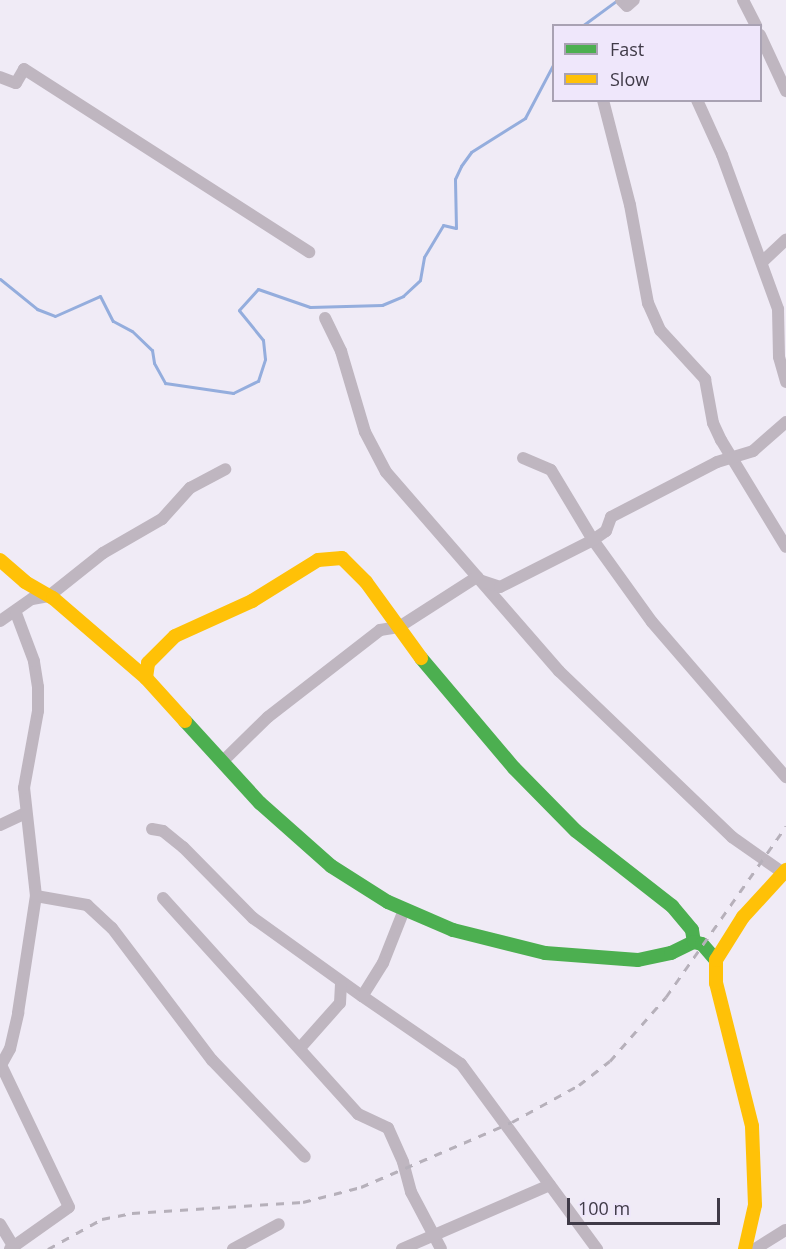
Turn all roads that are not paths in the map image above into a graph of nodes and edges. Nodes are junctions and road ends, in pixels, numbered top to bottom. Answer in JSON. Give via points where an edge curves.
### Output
{"nodes":[{"id":1,"x":743,"y":0,"type":"edge"},
{"id":2,"x":755,"y":24,"type":"edge"},
{"id":3,"x":762,"y":38,"type":"edge"},
{"id":4,"x":0,"y":77,"type":"edge"},
{"id":5,"x":786,"y":91,"type":"edge"},
{"id":6,"x":604,"y":102,"type":"edge"},
{"id":7,"x":698,"y":102,"type":"edge"},
{"id":8,"x":786,"y":240,"type":"edge"},
{"id":9,"x":309,"y":252,"type":"dead end"},
{"id":10,"x":762,"y":262,"type":"junction"},
{"id":11,"x":325,"y":318,"type":"dead end"},
{"id":12,"x":786,"y":382,"type":"edge"},
{"id":13,"x":786,"y":422,"type":"edge"},
{"id":14,"x":732,"y":458,"type":"junction"},
{"id":15,"x":523,"y":459,"type":"dead end"},
{"id":16,"x":225,"y":469,"type":"dead end"},
{"id":17,"x":593,"y":540,"type":"junction"},
{"id":18,"x":786,"y":547,"type":"edge"},
{"id":19,"x":0,"y":560,"type":"edge"},
{"id":20,"x":477,"y":577,"type":"junction"},
{"id":21,"x":49,"y":596,"type":"junction"},
{"id":22,"x":16,"y":613,"type":"junction"},
{"id":23,"x":0,"y":621,"type":"edge"},
{"id":24,"x":399,"y":627,"type":"junction"},
{"id":25,"x":146,"y":678,"type":"junction"},
{"id":26,"x":222,"y":762,"type":"junction"},
{"id":27,"x":786,"y":777,"type":"edge"},
{"id":28,"x":24,"y":814,"type":"junction"},
{"id":29,"x":0,"y":825,"type":"edge"},
{"id":30,"x":152,"y":829,"type":"dead end"},
{"id":31,"x":785,"y":872,"type":"edge"},
{"id":32,"x":36,"y":896,"type":"junction"},
{"id":33,"x":163,"y":898,"type":"dead end"},
{"id":34,"x":404,"y":910,"type":"junction"},
{"id":35,"x":694,"y":942,"type":"junction"},
{"id":36,"x":716,"y":960,"type":"junction"},
{"id":37,"x":340,"y":983,"type":"junction"},
{"id":38,"x":362,"y":996,"type":"junction"},
{"id":39,"x":300,"y":1048,"type":"junction"},
{"id":40,"x":305,"y":1157,"type":"dead end"},
{"id":41,"x":550,"y":1185,"type":"junction"},
{"id":42,"x":0,"y":1224,"type":"edge"},
{"id":43,"x":279,"y":1224,"type":"dead end"},
{"id":44,"x":786,"y":1230,"type":"edge"},
{"id":45,"x":434,"y":1234,"type":"junction"},
{"id":46,"x":12,"y":1247,"type":"edge"},
{"id":47,"x":233,"y":1249,"type":"edge"},
{"id":48,"x":402,"y":1249,"type":"edge"},
{"id":49,"x":441,"y":1249,"type":"edge"},
{"id":50,"x":597,"y":1249,"type":"edge"},
{"id":51,"x":745,"y":1249,"type":"edge"},
{"id":52,"x":755,"y":1249,"type":"edge"}],
"edges":[{"from":1,"to":2,"type":"street"},
{"from":3,"to":5,"type":"street"},
{"from":4,"to":9,"type":"street","via":[[16,83],[24,69]]},
{"from":6,"to":14,"type":"street","via":[[630,205],[648,303],[660,330],[705,379],[714,423]]},
{"from":7,"to":10,"type":"street"},
{"from":8,"to":10,"type":"street"},
{"from":10,"to":12,"type":"street","via":[[778,309],[780,357]]},
{"from":11,"to":20,"type":"street","via":[[341,351],[365,432],[386,472]]},
{"from":13,"to":14,"type":"street","via":[[753,451]]},
{"from":14,"to":17,"type":"street","via":[[698,471],[611,518],[606,531]]},
{"from":14,"to":18,"type":"street"},
{"from":15,"to":17,"type":"street","via":[[551,470]]},
{"from":16,"to":21,"type":"street","via":[[190,488],[162,519],[103,553]]},
{"from":17,"to":20,"type":"street","via":[[500,587],[489,586]]},
{"from":17,"to":27,"type":"street","via":[[677,654]]},
{"from":19,"to":21,"type":"street"},
{"from":20,"to":24,"type":"street"},
{"from":20,"to":31,"type":"street","via":[[559,672],[732,837]]},
{"from":21,"to":22,"type":"street","via":[[32,599]]},
{"from":21,"to":25,"type":"street"},
{"from":22,"to":23,"type":"street"},
{"from":22,"to":28,"type":"street","via":[[34,661],[38,687]]},
{"from":24,"to":25,"type":"street","via":[[342,558],[318,560],[252,601],[176,636],[148,663]]},
{"from":24,"to":26,"type":"street","via":[[380,630],[294,696]]},
{"from":24,"to":35,"type":"street","via":[[490,742],[546,803],[672,906],[692,930]]},
{"from":25,"to":26,"type":"street"},
{"from":26,"to":34,"type":"street","via":[[260,803],[331,866]]},
{"from":28,"to":29,"type":"street"},
{"from":28,"to":32,"type":"street"},
{"from":30,"to":37,"type":"street","via":[[163,831],[253,918]]},
{"from":31,"to":36,"type":"street","via":[[743,917]]},
{"from":32,"to":40,"type":"street","via":[[87,905],[112,928],[212,1060]]},
{"from":32,"to":46,"type":"street","via":[[16,1022],[10,1049],[1,1065],[69,1207]]},
{"from":33,"to":39,"type":"street"},
{"from":34,"to":35,"type":"street","via":[[453,930],[545,953],[638,960]]},
{"from":34,"to":38,"type":"street","via":[[382,963]]},
{"from":35,"to":36,"type":"street","via":[[702,944]]},
{"from":36,"to":51,"type":"street","via":[[716,983],[752,1126],[755,1205]]},
{"from":37,"to":38,"type":"street"},
{"from":37,"to":39,"type":"street","via":[[340,1003]]},
{"from":38,"to":41,"type":"street","via":[[461,1064]]},
{"from":39,"to":45,"type":"street","via":[[358,1114],[388,1128],[411,1192]]},
{"from":41,"to":45,"type":"street"},
{"from":41,"to":50,"type":"street"},
{"from":42,"to":46,"type":"street"},
{"from":43,"to":47,"type":"street"},
{"from":44,"to":52,"type":"street"},
{"from":45,"to":48,"type":"street"},
{"from":45,"to":49,"type":"street"}]}
